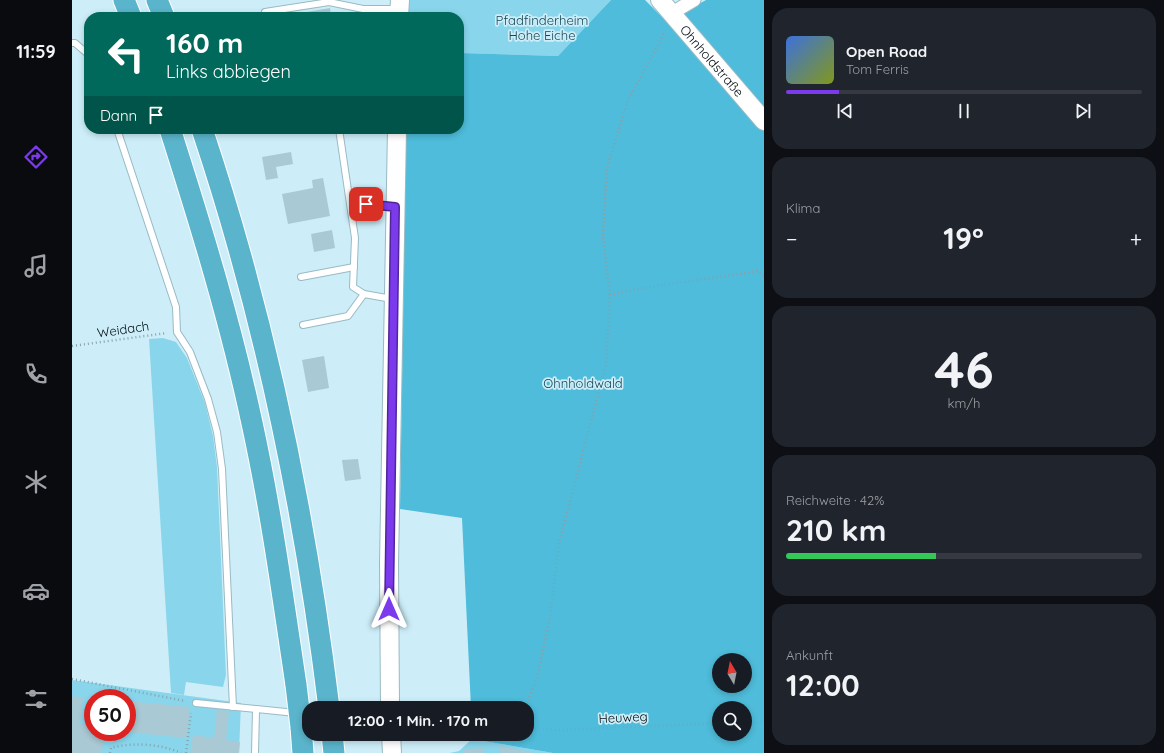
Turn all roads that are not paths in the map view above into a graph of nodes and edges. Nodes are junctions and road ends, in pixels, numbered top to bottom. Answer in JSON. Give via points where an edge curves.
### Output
{"nodes":[{"id":1,"x":124,"y":0,"type":"edge"},
{"id":2,"x":157,"y":0,"type":"edge"},
{"id":3,"x":694,"y":0,"type":"edge"},
{"id":4,"x":400,"y":9,"type":"edge"},
{"id":5,"x":669,"y":10,"type":"edge"},
{"id":6,"x":129,"y":12,"type":"edge"},
{"id":7,"x":162,"y":12,"type":"edge"},
{"id":8,"x":266,"y":12,"type":"edge"},
{"id":9,"x":72,"y":43,"type":"edge"},
{"id":10,"x":84,"y":50,"type":"edge"},
{"id":11,"x":764,"y":121,"type":"edge"},
{"id":12,"x":119,"y":134,"type":"edge"},
{"id":13,"x":172,"y":134,"type":"edge"},
{"id":14,"x":204,"y":134,"type":"edge"},
{"id":15,"x":340,"y":134,"type":"edge"},
{"id":16,"x":397,"y":134,"type":"edge"},
{"id":17,"x":351,"y":202,"type":"junction"},
{"id":18,"x":395,"y":207,"type":"junction"},
{"id":19,"x":354,"y":267,"type":"junction"},
{"id":20,"x":301,"y":277,"type":"dead end"},
{"id":21,"x":364,"y":294,"type":"junction"},
{"id":22,"x":394,"y":299,"type":"junction"},
{"id":23,"x":304,"y":325,"type":"dead end"},
{"id":24,"x":328,"y":701,"type":"edge"},
{"id":25,"x":390,"y":701,"type":"edge"},
{"id":26,"x":194,"y":702,"type":"road end"},
{"id":27,"x":234,"y":707,"type":"junction"},
{"id":28,"x":302,"y":709,"type":"edge"},
{"id":29,"x":256,"y":710,"type":"junction"},
{"id":30,"x":302,"y":720,"type":"edge"},
{"id":31,"x":304,"y":741,"type":"edge"},
{"id":32,"x":333,"y":741,"type":"edge"},
{"id":33,"x":391,"y":741,"type":"edge"},
{"id":34,"x":255,"y":753,"type":"edge"},
{"id":35,"x":303,"y":753,"type":"edge"},
{"id":36,"x":334,"y":753,"type":"edge"},
{"id":37,"x":392,"y":753,"type":"edge"}],
"edges":[{"from":1,"to":6,"type":"highway"},
{"from":2,"to":7,"type":"highway"},
{"from":3,"to":5,"type":"street"},
{"from":4,"to":8,"type":"lane","via":[[363,9],[330,2]]},
{"from":5,"to":11,"type":"main road","name":"Ohnholdstraße"},
{"from":9,"to":10,"type":"lane"},
{"from":12,"to":27,"type":"lane","via":[[176,307],[177,332],[190,352],[208,399],[217,432],[222,469]]},
{"from":13,"to":28,"type":"highway","bridge":true,"via":[[233,342],[252,423]]},
{"from":14,"to":24,"type":"highway","via":[[262,335],[282,423],[307,555]]},
{"from":15,"to":17,"type":"lane"},
{"from":16,"to":18,"type":"main road"},
{"from":17,"to":18,"type":"lane"},
{"from":17,"to":19,"type":"lane","via":[[355,238]]},
{"from":18,"to":22,"type":"main road"},
{"from":19,"to":20,"type":"lane"},
{"from":19,"to":21,"type":"lane","via":[[354,287]]},
{"from":21,"to":22,"type":"lane"},
{"from":21,"to":23,"type":"lane","via":[[348,316]]},
{"from":22,"to":25,"type":"main road","via":[[389,564]]},
{"from":26,"to":27,"type":"lane"},
{"from":27,"to":29,"type":"lane"},
{"from":29,"to":30,"type":"lane"},
{"from":29,"to":34,"type":"lane"},
{"from":31,"to":35,"type":"highway"},
{"from":32,"to":36,"type":"highway"},
{"from":33,"to":37,"type":"main road"}]}
